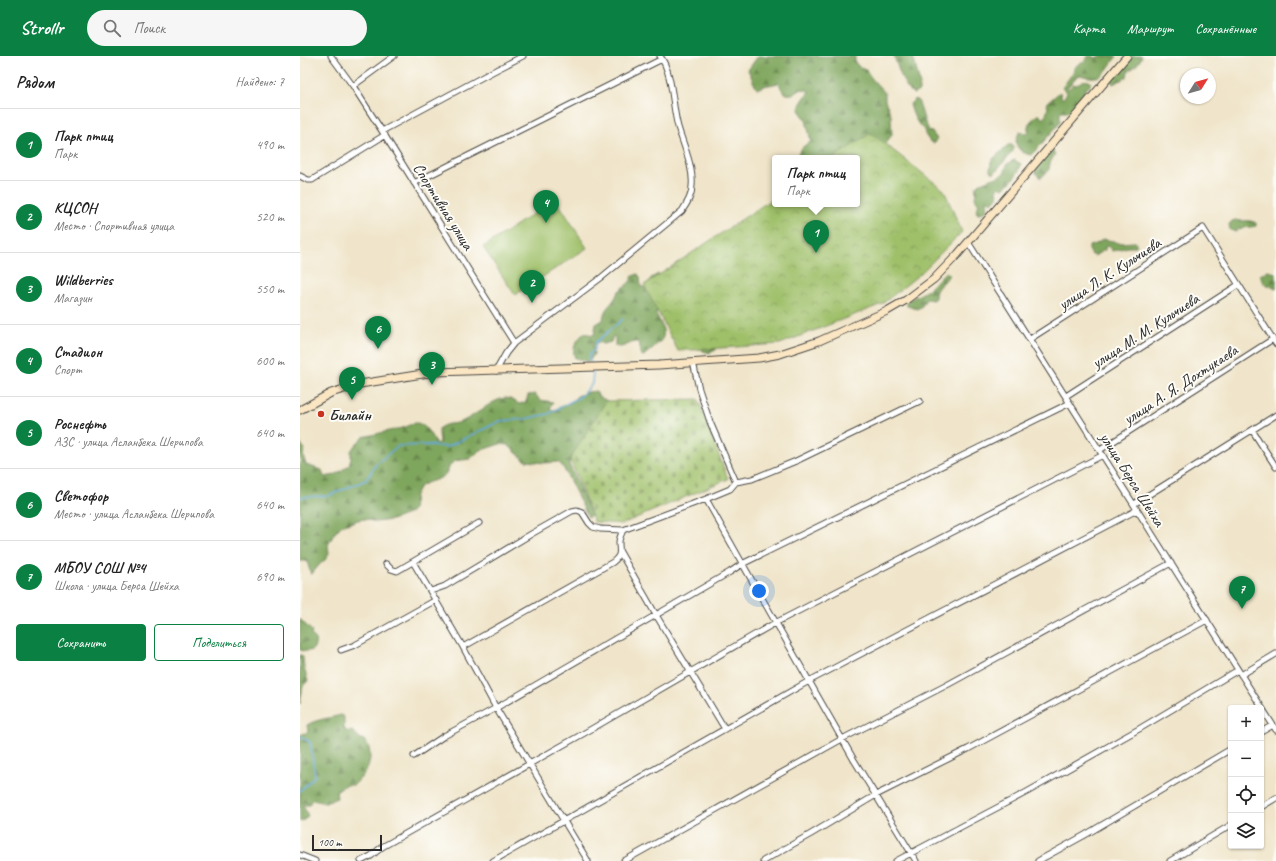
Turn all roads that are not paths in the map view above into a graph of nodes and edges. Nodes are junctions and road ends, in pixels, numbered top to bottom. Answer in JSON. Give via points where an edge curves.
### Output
{"nodes":[{"id":1,"x":331,"y":56,"type":"edge"},
{"id":2,"x":394,"y":56,"type":"edge"},
{"id":3,"x":523,"y":56,"type":"edge"},
{"id":4,"x":1127,"y":56,"type":"edge"},
{"id":5,"x":661,"y":58,"type":"edge"},
{"id":6,"x":353,"y":86,"type":"junction"},
{"id":7,"x":384,"y":133,"type":"junction"},
{"id":8,"x":300,"y":176,"type":"edge"},
{"id":9,"x":414,"y":182,"type":"junction"},
{"id":10,"x":968,"y":242,"type":"junction"},
{"id":11,"x":1238,"y":285,"type":"junction"},
{"id":12,"x":1030,"y":339,"type":"junction"},
{"id":13,"x":1275,"y":342,"type":"edge"},
{"id":14,"x":514,"y":343,"type":"junction"},
{"id":15,"x":693,"y":362,"type":"junction"},
{"id":16,"x":496,"y":371,"type":"junction"},
{"id":17,"x":1066,"y":396,"type":"junction"},
{"id":18,"x":920,"y":401,"type":"dead end"},
{"id":19,"x":1070,"y":403,"type":"junction"},
{"id":20,"x":300,"y":410,"type":"edge"},
{"id":21,"x":1276,"y":415,"type":"edge"},
{"id":22,"x":1252,"y":430,"type":"junction"},
{"id":23,"x":1101,"y":453,"type":"junction"},
{"id":24,"x":1276,"y":467,"type":"edge"},
{"id":25,"x":736,"y":482,"type":"junction"},
{"id":26,"x":706,"y":499,"type":"junction"},
{"id":27,"x":1134,"y":504,"type":"junction"},
{"id":28,"x":1137,"y":510,"type":"junction"},
{"id":29,"x":478,"y":523,"type":"dead end"},
{"id":30,"x":623,"y":530,"type":"junction"},
{"id":31,"x":620,"y":552,"type":"junction"},
{"id":32,"x":413,"y":562,"type":"junction"},
{"id":33,"x":1171,"y":563,"type":"junction"},
{"id":34,"x":386,"y":564,"type":"dead end"},
{"id":35,"x":742,"y":564,"type":"junction"},
{"id":36,"x":431,"y":592,"type":"junction"},
{"id":37,"x":436,"y":600,"type":"junction"},
{"id":38,"x":656,"y":615,"type":"junction"},
{"id":39,"x":1207,"y":620,"type":"junction"},
{"id":40,"x":775,"y":623,"type":"junction"},
{"id":41,"x":464,"y":647,"type":"junction"},
{"id":42,"x":341,"y":650,"type":"dead end"},
{"id":43,"x":1276,"y":654,"type":"edge"},
{"id":44,"x":690,"y":671,"type":"junction"},
{"id":45,"x":1240,"y":673,"type":"junction"},
{"id":46,"x":809,"y":681,"type":"junction"},
{"id":47,"x":496,"y":708,"type":"junction"},
{"id":48,"x":1273,"y":725,"type":"junction"},
{"id":49,"x":725,"y":729,"type":"junction"},
{"id":50,"x":1264,"y":730,"type":"edge"},
{"id":51,"x":1276,"y":730,"type":"edge"},
{"id":52,"x":842,"y":739,"type":"junction"},
{"id":53,"x":1228,"y":751,"type":"edge"},
{"id":54,"x":414,"y":756,"type":"dead end"},
{"id":55,"x":530,"y":764,"type":"junction"},
{"id":56,"x":876,"y":795,"type":"junction"},
{"id":57,"x":1276,"y":798,"type":"edge"},
{"id":58,"x":1264,"y":805,"type":"edge"},
{"id":59,"x":564,"y":820,"type":"junction"},
{"id":60,"x":1228,"y":827,"type":"edge"},
{"id":61,"x":911,"y":853,"type":"junction"},
{"id":62,"x":300,"y":855,"type":"edge"},
{"id":63,"x":372,"y":858,"type":"edge"},
{"id":64,"x":315,"y":861,"type":"edge"},
{"id":65,"x":361,"y":861,"type":"edge"},
{"id":66,"x":492,"y":861,"type":"edge"},
{"id":67,"x":588,"y":861,"type":"edge"},
{"id":68,"x":624,"y":861,"type":"edge"},
{"id":69,"x":763,"y":861,"type":"edge"},
{"id":70,"x":896,"y":861,"type":"edge"},
{"id":71,"x":916,"y":861,"type":"edge"},
{"id":72,"x":1038,"y":861,"type":"edge"},
{"id":73,"x":1170,"y":861,"type":"edge"}],
"edges":[{"from":1,"to":6,"type":"street","name":"Спортивная улица"},
{"from":2,"to":6,"type":"street"},
{"from":3,"to":7,"type":"street"},
{"from":4,"to":10,"type":"main road"},
{"from":5,"to":9,"type":"street"},
{"from":5,"to":14,"type":"street","via":[[667,69],[677,126],[689,160],[692,186],[690,199],[682,212],[602,277]]},
{"from":6,"to":7,"type":"street","name":"Спортивная улица"},
{"from":7,"to":8,"type":"street","via":[[312,180]]},
{"from":7,"to":9,"type":"street","name":"Спортивная улица"},
{"from":9,"to":14,"type":"street","name":"Спортивная улица"},
{"from":10,"to":12,"type":"street","name":"улица Берса Шейха"},
{"from":10,"to":15,"type":"main road","via":[[934,279],[906,300],[865,321],[780,354],[759,358]]},
{"from":11,"to":12,"type":"street","name":"улица Л. К. Кульчиева","via":[[1203,228]]},
{"from":11,"to":13,"type":"street"},
{"from":11,"to":17,"type":"street","name":"улица М. М. Кульчиева"},
{"from":12,"to":17,"type":"street","name":"улица Берса Шейха"},
{"from":13,"to":23,"type":"street","name":"улица А. Я. Дохтукаева"},
{"from":14,"to":16,"type":"street"},
{"from":15,"to":16,"type":"main road"},
{"from":15,"to":25,"type":"street","via":[[698,388],[710,422]]},
{"from":16,"to":20,"type":"main road","via":[[435,372],[360,384],[331,393]]},
{"from":17,"to":19,"type":"street","name":"улица Берса Шейха"},
{"from":18,"to":25,"type":"street","via":[[796,461],[752,479]]},
{"from":19,"to":23,"type":"street","name":"улица Берса Шейха"},
{"from":19,"to":35,"type":"street"},
{"from":21,"to":22,"type":"street"},
{"from":22,"to":24,"type":"street"},
{"from":22,"to":27,"type":"street"},
{"from":23,"to":27,"type":"street","name":"улица Берса Шейха"},
{"from":23,"to":40,"type":"street","name":"улица А. Я. Дохтукаева"},
{"from":25,"to":26,"type":"street","via":[[730,489]]},
{"from":26,"to":30,"type":"street"},
{"from":26,"to":35,"type":"street"},
{"from":27,"to":28,"type":"street","name":"улица Берса Шейха"},
{"from":28,"to":33,"type":"street","name":"улица Берса Шейха"},
{"from":28,"to":46,"type":"street"},
{"from":29,"to":32,"type":"street"},
{"from":30,"to":31,"type":"street","via":[[619,540]]},
{"from":30,"to":36,"type":"street","via":[[593,527],[582,512],[572,511]]},
{"from":31,"to":38,"type":"street"},
{"from":31,"to":41,"type":"street","via":[[613,562]]},
{"from":32,"to":34,"type":"street","via":[[397,571]]},
{"from":32,"to":36,"type":"street"},
{"from":33,"to":39,"type":"street","name":"улица Берса Шейха"},
{"from":33,"to":52,"type":"street"},
{"from":35,"to":38,"type":"street"},
{"from":35,"to":40,"type":"street"},
{"from":36,"to":37,"type":"street"},
{"from":37,"to":41,"type":"street"},
{"from":37,"to":42,"type":"street","via":[[355,645]]},
{"from":38,"to":44,"type":"street"},
{"from":38,"to":47,"type":"street"},
{"from":39,"to":45,"type":"street","name":"улица Берса Шейха"},
{"from":39,"to":56,"type":"street","via":[[968,749]]},
{"from":40,"to":44,"type":"street","name":"улица А. Я. Дохтукаева"},
{"from":40,"to":46,"type":"street"},
{"from":41,"to":47,"type":"street"},
{"from":43,"to":45,"type":"street"},
{"from":44,"to":49,"type":"street"},
{"from":44,"to":55,"type":"street","name":"улица А. Я. Дохтукаева"},
{"from":45,"to":48,"type":"street","name":"улица Берса Шейха"},
{"from":45,"to":61,"type":"street","via":[[1040,785]]},
{"from":46,"to":49,"type":"street"},
{"from":46,"to":52,"type":"street"},
{"from":47,"to":54,"type":"street","via":[[444,736]]},
{"from":47,"to":55,"type":"street"},
{"from":48,"to":50,"type":"street"},
{"from":48,"to":51,"type":"street","name":"улица Берса Шейха"},
{"from":49,"to":59,"type":"street"},
{"from":52,"to":56,"type":"street"},
{"from":52,"to":68,"type":"street"},
{"from":53,"to":72,"type":"street"},
{"from":55,"to":59,"type":"street"},
{"from":55,"to":63,"type":"street","name":"улица А. Я. Дохтукаева","via":[[382,847]]},
{"from":56,"to":61,"type":"street"},
{"from":56,"to":69,"type":"street"},
{"from":57,"to":58,"type":"street"},
{"from":59,"to":66,"type":"street"},
{"from":59,"to":67,"type":"street"},
{"from":60,"to":73,"type":"street"},
{"from":61,"to":70,"type":"street"},
{"from":61,"to":71,"type":"street"},
{"from":62,"to":64,"type":"street"},
{"from":63,"to":65,"type":"street","name":"улица А. Я. Дохтукаева"}]}
